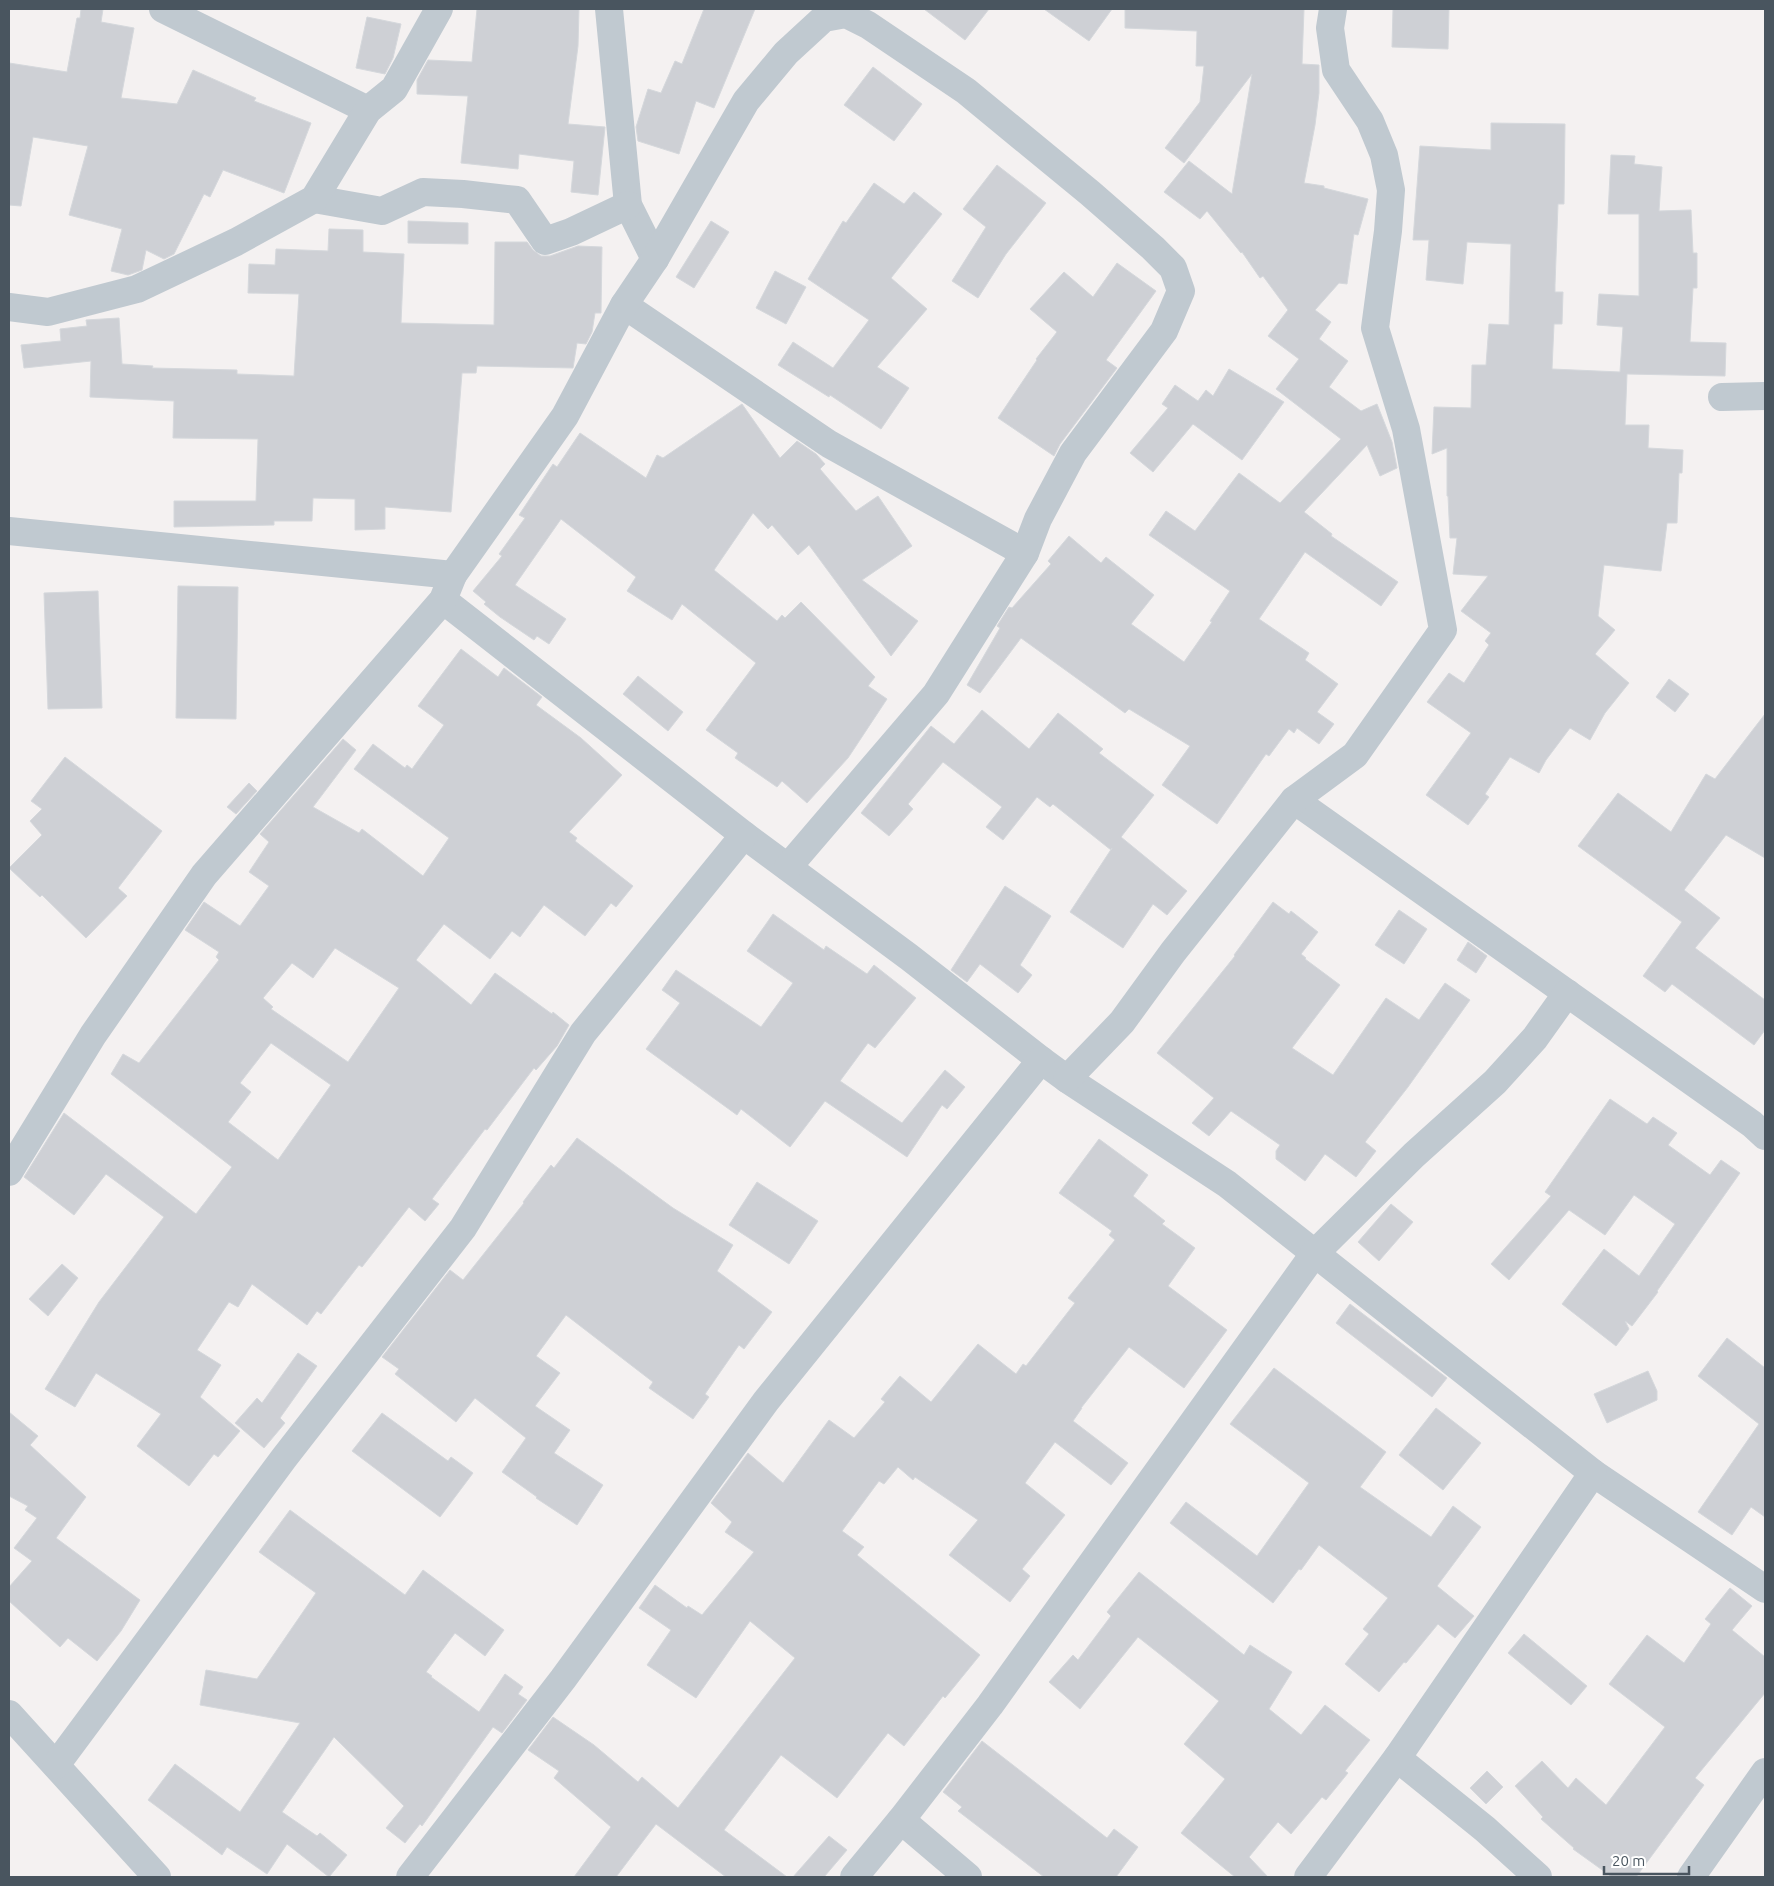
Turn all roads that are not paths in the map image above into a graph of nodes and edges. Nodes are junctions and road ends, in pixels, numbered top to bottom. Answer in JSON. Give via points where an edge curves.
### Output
{"nodes":[{"id":1,"x":163,"y":9,"type":"edge"},
{"id":2,"x":439,"y":9,"type":"edge"},
{"id":3,"x":609,"y":9,"type":"edge"},
{"id":4,"x":1333,"y":9,"type":"edge"},
{"id":5,"x":368,"y":110,"type":"junction"},
{"id":6,"x":314,"y":199,"type":"junction"},
{"id":7,"x":628,"y":205,"type":"junction"},
{"id":8,"x":655,"y":259,"type":"junction"},
{"id":9,"x":624,"y":305,"type":"junction"},
{"id":10,"x":9,"y":307,"type":"edge"},
{"id":11,"x":1765,"y":396,"type":"edge"},
{"id":12,"x":1722,"y":397,"type":"dead end"},
{"id":13,"x":9,"y":532,"type":"edge"},
{"id":14,"x":1025,"y":553,"type":"junction"},
{"id":15,"x":453,"y":575,"type":"junction"},
{"id":16,"x":443,"y":600,"type":"junction"},
{"id":17,"x":1294,"y":800,"type":"junction"},
{"id":18,"x":744,"y":835,"type":"junction"},
{"id":19,"x":788,"y":867,"type":"junction"},
{"id":20,"x":1567,"y":993,"type":"junction"},
{"id":21,"x":1041,"y":1060,"type":"junction"},
{"id":22,"x":1067,"y":1080,"type":"junction"},
{"id":23,"x":1761,"y":1122,"type":"edge"},
{"id":24,"x":9,"y":1172,"type":"edge"},
{"id":25,"x":1314,"y":1254,"type":"junction"},
{"id":26,"x":1593,"y":1472,"type":"junction"},
{"id":27,"x":1765,"y":1589,"type":"edge"},
{"id":28,"x":9,"y":1714,"type":"edge"},
{"id":29,"x":1397,"y":1758,"type":"junction"},
{"id":30,"x":56,"y":1765,"type":"junction"},
{"id":31,"x":1765,"y":1772,"type":"edge"},
{"id":32,"x":901,"y":1820,"type":"junction"},
{"id":33,"x":157,"y":1877,"type":"edge"},
{"id":34,"x":410,"y":1877,"type":"edge"},
{"id":35,"x":854,"y":1877,"type":"edge"},
{"id":36,"x":968,"y":1877,"type":"edge"},
{"id":37,"x":1308,"y":1877,"type":"edge"},
{"id":38,"x":1538,"y":1877,"type":"edge"},
{"id":39,"x":1691,"y":1877,"type":"edge"}],
"edges":[{"from":1,"to":5,"type":"street"},
{"from":2,"to":5,"type":"street","via":[[394,89]]},
{"from":3,"to":7,"type":"street"},
{"from":4,"to":17,"type":"street","via":[[1330,28],[1336,70],[1370,121],[1384,154],[1391,190],[1375,328],[1406,429],[1443,630],[1355,755]]},
{"from":5,"to":6,"type":"street"},
{"from":6,"to":7,"type":"street","via":[[382,212],[423,192],[517,200],[546,241]]},
{"from":6,"to":10,"type":"street","via":[[236,242],[138,289],[48,312]]},
{"from":7,"to":8,"type":"street"},
{"from":8,"to":9,"type":"street"},
{"from":8,"to":14,"type":"street","via":[[746,101],[786,53],[824,18],[846,14],[868,25],[966,92],[1153,248],[1173,268],[1181,291],[1164,331],[1073,453],[1038,519]]},
{"from":9,"to":14,"type":"street","via":[[829,444]]},
{"from":9,"to":15,"type":"street","via":[[565,416]]},
{"from":11,"to":12,"type":"street"},
{"from":13,"to":15,"type":"street"},
{"from":14,"to":19,"type":"street","via":[[936,694]]},
{"from":15,"to":16,"type":"street"},
{"from":16,"to":18,"type":"street"},
{"from":16,"to":24,"type":"street","via":[[204,875],[93,1035]]},
{"from":17,"to":20,"type":"street"},
{"from":17,"to":22,"type":"street","via":[[1173,952],[1122,1022]]},
{"from":18,"to":19,"type":"street"},
{"from":18,"to":30,"type":"street","via":[[583,1033],[463,1228],[284,1458]]},
{"from":19,"to":21,"type":"street"},
{"from":20,"to":23,"type":"street"},
{"from":20,"to":25,"type":"street","via":[[1535,1038],[1495,1082],[1414,1155]]},
{"from":21,"to":22,"type":"street"},
{"from":21,"to":34,"type":"street","via":[[766,1401],[563,1679]]},
{"from":22,"to":25,"type":"street","via":[[1227,1184]]},
{"from":25,"to":26,"type":"street"},
{"from":25,"to":32,"type":"street","via":[[996,1697]]},
{"from":26,"to":27,"type":"street"},
{"from":26,"to":29,"type":"street"},
{"from":28,"to":30,"type":"street"},
{"from":29,"to":37,"type":"street"},
{"from":29,"to":38,"type":"street"},
{"from":30,"to":33,"type":"street"},
{"from":31,"to":39,"type":"street"},
{"from":32,"to":35,"type":"street"},
{"from":32,"to":36,"type":"street"}]}
